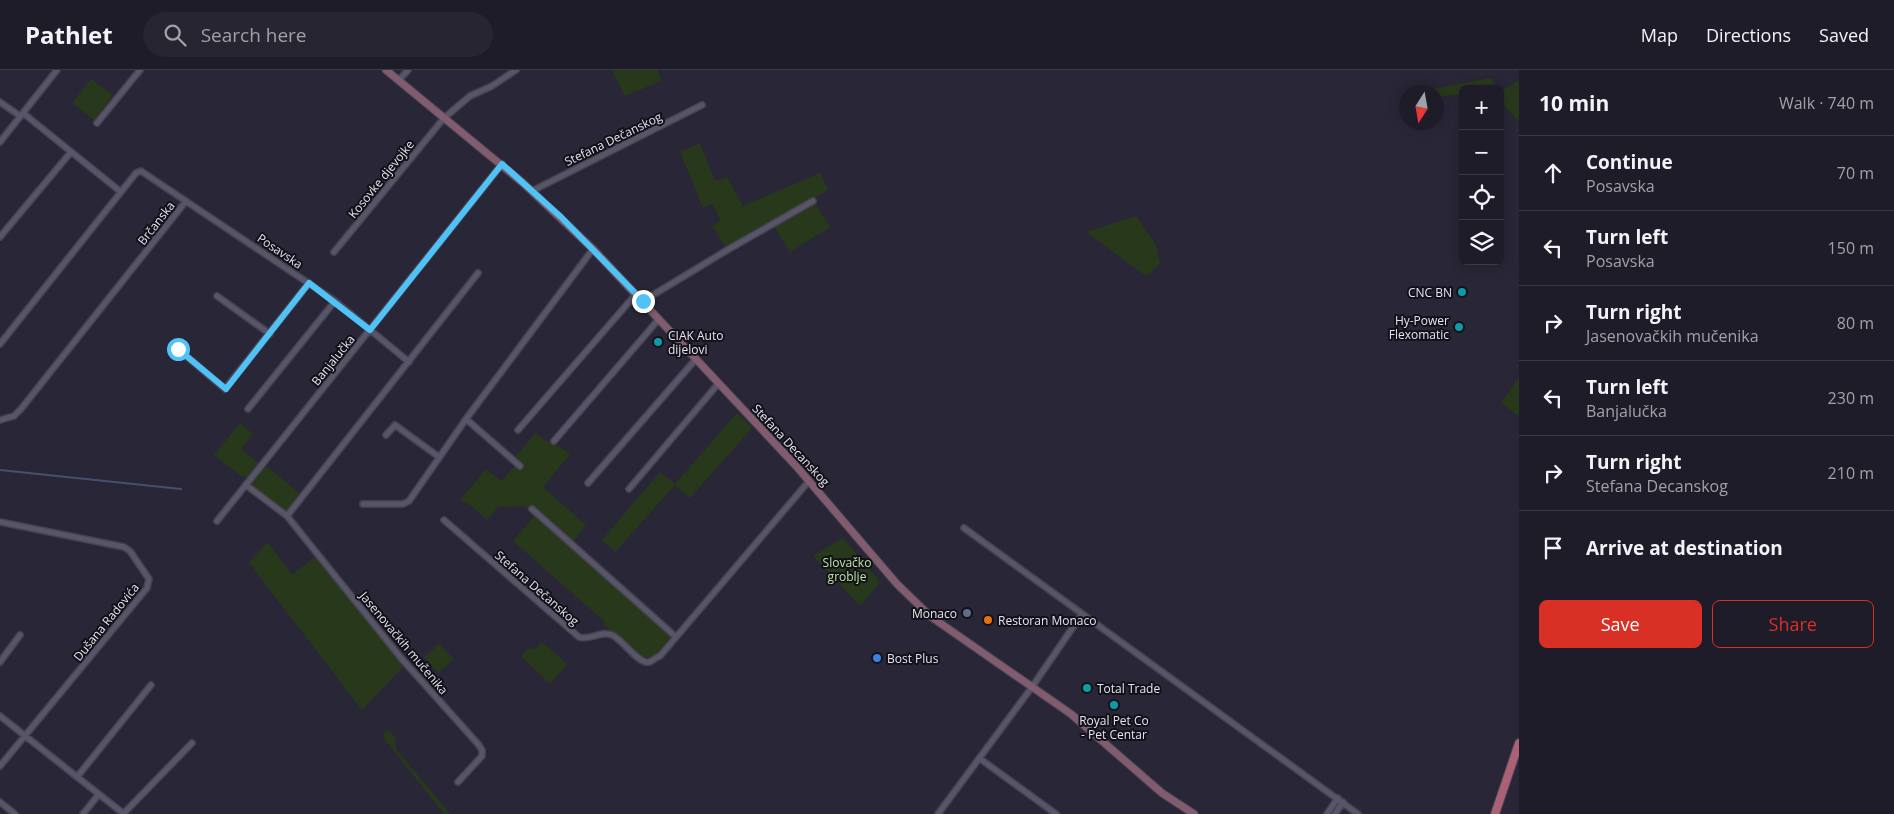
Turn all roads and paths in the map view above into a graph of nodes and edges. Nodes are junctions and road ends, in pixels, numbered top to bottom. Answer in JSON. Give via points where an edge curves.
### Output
{"nodes":[{"id":1,"x":57,"y":70,"type":"edge"},
{"id":2,"x":140,"y":70,"type":"edge"},
{"id":3,"x":386,"y":70,"type":"edge"},
{"id":4,"x":408,"y":70,"type":"edge"},
{"id":5,"x":516,"y":70,"type":"edge"},
{"id":6,"x":399,"y":80,"type":"junction"},
{"id":7,"x":0,"y":102,"type":"edge"},
{"id":8,"x":702,"y":105,"type":"dead end"},
{"id":9,"x":22,"y":115,"type":"junction"},
{"id":10,"x":444,"y":118,"type":"junction"},
{"id":11,"x":97,"y":123,"type":"dead end"},
{"id":12,"x":0,"y":142,"type":"edge"},
{"id":13,"x":71,"y":152,"type":"junction"},
{"id":14,"x":502,"y":164,"type":"junction"},
{"id":15,"x":532,"y":191,"type":"junction"},
{"id":16,"x":121,"y":192,"type":"junction"},
{"id":17,"x":186,"y":201,"type":"junction"},
{"id":18,"x":813,"y":201,"type":"dead end"},
{"id":19,"x":0,"y":237,"type":"edge"},
{"id":20,"x":593,"y":249,"type":"junction"},
{"id":21,"x":334,"y":252,"type":"dead end"},
{"id":22,"x":478,"y":273,"type":"dead end"},
{"id":23,"x":309,"y":283,"type":"junction"},
{"id":24,"x":636,"y":294,"type":"junction"},
{"id":25,"x":217,"y":296,"type":"dead end"},
{"id":26,"x":335,"y":301,"type":"junction"},
{"id":27,"x":643,"y":301,"type":"junction"},
{"id":28,"x":659,"y":319,"type":"junction"},
{"id":29,"x":370,"y":330,"type":"junction"},
{"id":30,"x":270,"y":334,"type":"junction"},
{"id":31,"x":0,"y":344,"type":"edge"},
{"id":32,"x":178,"y":349,"type":"dead end"},
{"id":33,"x":696,"y":359,"type":"junction"},
{"id":34,"x":408,"y":362,"type":"junction"},
{"id":35,"x":718,"y":384,"type":"junction"},
{"id":36,"x":248,"y":409,"type":"dead end"},
{"id":37,"x":466,"y":419,"type":"junction"},
{"id":38,"x":0,"y":420,"type":"edge"},
{"id":39,"x":518,"y":430,"type":"dead end"},
{"id":40,"x":386,"y":435,"type":"dead end"},
{"id":41,"x":554,"y":441,"type":"dead end"},
{"id":42,"x":439,"y":457,"type":"junction"},
{"id":43,"x":520,"y":466,"type":"dead end"},
{"id":44,"x":809,"y":480,"type":"junction"},
{"id":45,"x":588,"y":483,"type":"dead end"},
{"id":46,"x":246,"y":485,"type":"junction"},
{"id":47,"x":629,"y":489,"type":"dead end"},
{"id":48,"x":363,"y":504,"type":"dead end"},
{"id":49,"x":532,"y":509,"type":"dead end"},
{"id":50,"x":287,"y":516,"type":"junction"},
{"id":51,"x":444,"y":520,"type":"dead end"},
{"id":52,"x":217,"y":521,"type":"dead end"},
{"id":53,"x":0,"y":522,"type":"edge"},
{"id":54,"x":964,"y":528,"type":"dead end"},
{"id":55,"x":1082,"y":614,"type":"junction"},
{"id":56,"x":20,"y":635,"type":"dead end"},
{"id":57,"x":676,"y":637,"type":"junction"},
{"id":58,"x":0,"y":662,"type":"edge"},
{"id":59,"x":151,"y":685,"type":"dead end"},
{"id":60,"x":1032,"y":687,"type":"junction"},
{"id":61,"x":0,"y":716,"type":"edge"},
{"id":62,"x":25,"y":736,"type":"junction"},
{"id":63,"x":192,"y":743,"type":"dead end"},
{"id":64,"x":1519,"y":743,"type":"edge"},
{"id":65,"x":979,"y":758,"type":"junction"},
{"id":66,"x":0,"y":766,"type":"edge"},
{"id":67,"x":77,"y":777,"type":"junction"},
{"id":68,"x":458,"y":782,"type":"dead end"},
{"id":69,"x":99,"y":794,"type":"junction"},
{"id":70,"x":1338,"y":798,"type":"junction"},
{"id":71,"x":0,"y":802,"type":"edge"},
{"id":72,"x":1343,"y":802,"type":"junction"},
{"id":73,"x":15,"y":814,"type":"edge"},
{"id":74,"x":83,"y":814,"type":"edge"},
{"id":75,"x":124,"y":814,"type":"edge"},
{"id":76,"x":938,"y":814,"type":"edge"},
{"id":77,"x":1056,"y":814,"type":"edge"},
{"id":78,"x":1194,"y":814,"type":"edge"},
{"id":79,"x":1327,"y":814,"type":"edge"},
{"id":80,"x":1335,"y":814,"type":"edge"},
{"id":81,"x":1358,"y":814,"type":"edge"},
{"id":82,"x":1495,"y":814,"type":"edge"}],
"edges":[{"from":1,"to":9,"type":"street"},
{"from":2,"to":11,"type":"street"},
{"from":3,"to":6,"type":"main road","name":"Stefana Decanskog"},
{"from":4,"to":6,"type":"street"},
{"from":5,"to":10,"type":"street","name":"Kosovke djevojke","via":[[470,96]]},
{"from":6,"to":10,"type":"main road","name":"Stefana Decanskog"},
{"from":7,"to":9,"type":"street"},
{"from":8,"to":15,"type":"street","name":"Stefana Dečanskog"},
{"from":9,"to":12,"type":"street"},
{"from":9,"to":13,"type":"street"},
{"from":10,"to":14,"type":"main road","name":"Stefana Decanskog"},
{"from":10,"to":21,"type":"street","name":"Kosovke djevojke"},
{"from":13,"to":16,"type":"street"},
{"from":13,"to":19,"type":"street"},
{"from":14,"to":15,"type":"main road","name":"Stefana Decanskog"},
{"from":14,"to":29,"type":"street","name":"Banjalučka"},
{"from":15,"to":20,"type":"main road","name":"Stefana Decanskog"},
{"from":16,"to":17,"type":"street","name":"Brčanska","via":[[141,171]]},
{"from":16,"to":31,"type":"street","name":"Brčanska"},
{"from":17,"to":23,"type":"street","name":"Posavska"},
{"from":17,"to":38,"type":"street","name":"Brčanska","via":[[21,409],[14,416]]},
{"from":18,"to":27,"type":"street"},
{"from":20,"to":24,"type":"main road","name":"Stefana Decanskog"},
{"from":20,"to":37,"type":"street"},
{"from":22,"to":34,"type":"street"},
{"from":23,"to":26,"type":"street"},
{"from":23,"to":30,"type":"street","name":"Posavska"},
{"from":24,"to":27,"type":"main road","name":"Stefana Decanskog"},
{"from":24,"to":39,"type":"street"},
{"from":25,"to":30,"type":"street"},
{"from":26,"to":29,"type":"street"},
{"from":26,"to":36,"type":"street"},
{"from":27,"to":28,"type":"main road","name":"Stefana Decanskog"},
{"from":28,"to":33,"type":"main road","name":"Stefana Decanskog"},
{"from":28,"to":41,"type":"street"},
{"from":29,"to":34,"type":"street"},
{"from":29,"to":46,"type":"street","name":"Banjalučka"},
{"from":30,"to":32,"type":"street","name":"Posavska","via":[[226,389]]},
{"from":33,"to":35,"type":"main road","name":"Stefana Decanskog"},
{"from":33,"to":45,"type":"street"},
{"from":34,"to":50,"type":"street"},
{"from":35,"to":44,"type":"main road","name":"Stefana Decanskog"},
{"from":35,"to":47,"type":"street"},
{"from":37,"to":42,"type":"street"},
{"from":37,"to":43,"type":"street"},
{"from":40,"to":42,"type":"street","via":[[395,425]]},
{"from":42,"to":48,"type":"street","via":[[409,501],[403,504]]},
{"from":44,"to":57,"type":"street"},
{"from":44,"to":60,"type":"main road","name":"Stefana Decanskog","via":[[897,584],[930,616]]},
{"from":46,"to":50,"type":"street","name":"Jasenovačkih mučenika"},
{"from":46,"to":52,"type":"street","name":"Banjalučka"},
{"from":49,"to":57,"type":"street"},
{"from":50,"to":68,"type":"street","name":"Jasenovačkih mučenika","via":[[401,658],[482,750],[482,756]]},
{"from":51,"to":57,"type":"street","name":"Stefana Dečanskog","via":[[579,637],[585,640],[612,635],[641,661],[650,662],[660,656]]},
{"from":53,"to":62,"type":"street","name":"Dušana Radovića","via":[[124,547],[130,550],[149,579],[147,588]]},
{"from":54,"to":55,"type":"street"},
{"from":55,"to":60,"type":"street"},
{"from":55,"to":70,"type":"street"},
{"from":56,"to":58,"type":"street"},
{"from":59,"to":67,"type":"street"},
{"from":60,"to":65,"type":"street"},
{"from":60,"to":78,"type":"main road","name":"Stefana Decanskog","via":[[1090,730],[1162,793]]},
{"from":61,"to":62,"type":"street"},
{"from":62,"to":66,"type":"street"},
{"from":62,"to":67,"type":"street"},
{"from":63,"to":75,"type":"street"},
{"from":64,"to":82,"type":"main road"},
{"from":65,"to":76,"type":"street"},
{"from":65,"to":77,"type":"street"},
{"from":67,"to":69,"type":"street"},
{"from":69,"to":74,"type":"street"},
{"from":69,"to":75,"type":"street"},
{"from":70,"to":72,"type":"street"},
{"from":70,"to":79,"type":"street"},
{"from":71,"to":73,"type":"street"},
{"from":72,"to":80,"type":"street"},
{"from":72,"to":81,"type":"street"}]}
